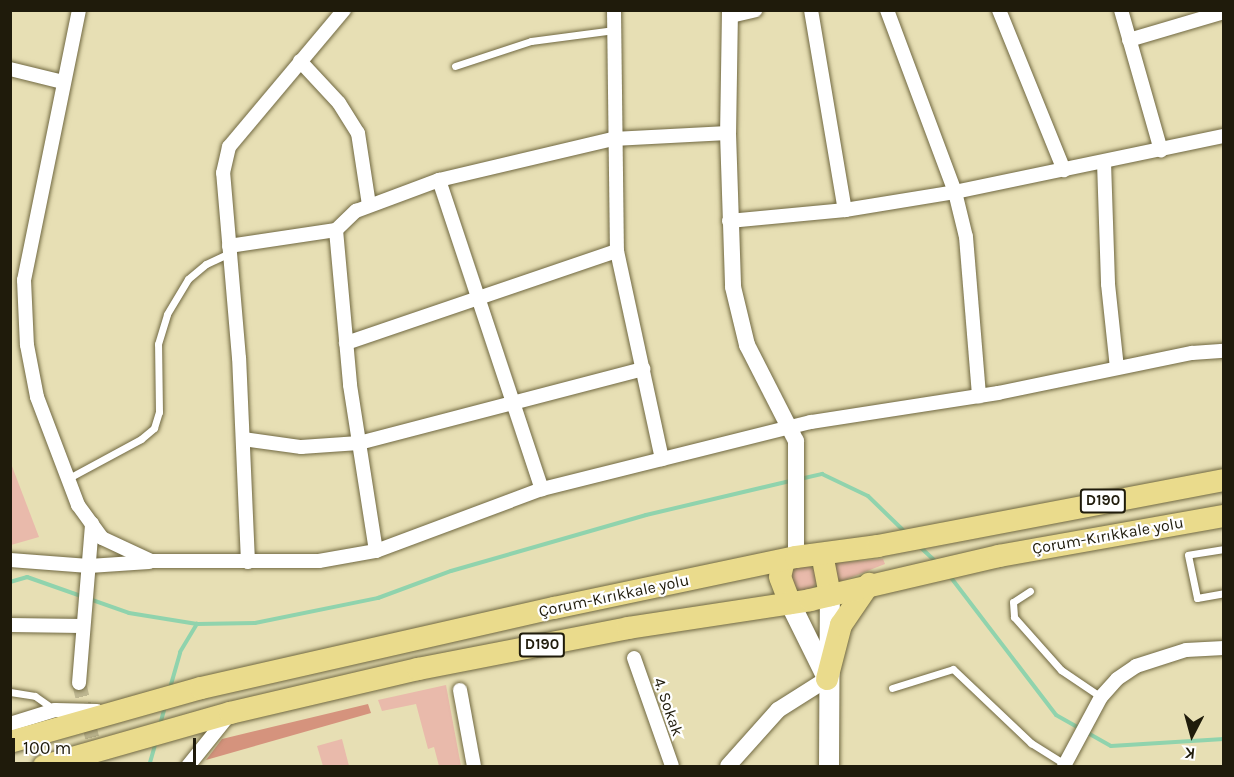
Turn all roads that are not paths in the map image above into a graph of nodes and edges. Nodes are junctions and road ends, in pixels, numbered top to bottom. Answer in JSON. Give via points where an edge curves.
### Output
{"nodes":[{"id":1,"x":79,"y":10,"type":"edge"},
{"id":2,"x":344,"y":10,"type":"edge"},
{"id":3,"x":614,"y":10,"type":"edge"},
{"id":4,"x":755,"y":10,"type":"edge"},
{"id":5,"x":811,"y":10,"type":"edge"},
{"id":6,"x":887,"y":10,"type":"edge"},
{"id":7,"x":999,"y":10,"type":"edge"},
{"id":8,"x":1121,"y":10,"type":"edge"},
{"id":9,"x":1224,"y":12,"type":"edge"},
{"id":10,"x":730,"y":13,"type":"edge"},
{"id":11,"x":614,"y":30,"type":"junction"},
{"id":12,"x":1129,"y":40,"type":"junction"},
{"id":13,"x":300,"y":61,"type":"junction"},
{"id":14,"x":455,"y":66,"type":"dead end"},
{"id":15,"x":10,"y":69,"type":"edge"},
{"id":16,"x":63,"y":82,"type":"junction"},
{"id":17,"x":728,"y":133,"type":"junction"},
{"id":18,"x":1224,"y":136,"type":"edge"},
{"id":19,"x":613,"y":138,"type":"junction"},
{"id":20,"x":1161,"y":150,"type":"junction"},
{"id":21,"x":1104,"y":162,"type":"junction"},
{"id":22,"x":1064,"y":170,"type":"junction"},
{"id":23,"x":439,"y":180,"type":"junction"},
{"id":24,"x":955,"y":192,"type":"junction"},
{"id":25,"x":369,"y":205,"type":"junction"},
{"id":26,"x":845,"y":210,"type":"junction"},
{"id":27,"x":729,"y":221,"type":"junction"},
{"id":28,"x":336,"y":230,"type":"junction"},
{"id":29,"x":230,"y":250,"type":"junction"},
{"id":30,"x":616,"y":251,"type":"junction"},
{"id":31,"x":479,"y":295,"type":"junction"},
{"id":32,"x":346,"y":343,"type":"junction"},
{"id":33,"x":1224,"y":351,"type":"edge"},
{"id":34,"x":1116,"y":368,"type":"junction"},
{"id":35,"x":644,"y":369,"type":"junction"},
{"id":36,"x":979,"y":396,"type":"junction"},
{"id":37,"x":515,"y":405,"type":"junction"},
{"id":38,"x":793,"y":435,"type":"junction"},
{"id":39,"x":243,"y":439,"type":"junction"},
{"id":40,"x":359,"y":443,"type":"junction"},
{"id":41,"x":662,"y":459,"type":"junction"},
{"id":42,"x":67,"y":479,"type":"junction"},
{"id":43,"x":1224,"y":480,"type":"edge"},
{"id":44,"x":542,"y":489,"type":"junction"},
{"id":45,"x":1224,"y":516,"type":"edge"},
{"id":46,"x":92,"y":524,"type":"junction"},
{"id":47,"x":1224,"y":549,"type":"edge"},
{"id":48,"x":376,"y":552,"type":"junction"},
{"id":49,"x":822,"y":554,"type":"junction"},
{"id":50,"x":790,"y":559,"type":"junction"},
{"id":51,"x":10,"y":560,"type":"edge"},
{"id":52,"x":151,"y":561,"type":"junction"},
{"id":53,"x":248,"y":562,"type":"junction"},
{"id":54,"x":89,"y":566,"type":"junction"},
{"id":55,"x":877,"y":583,"type":"junction"},
{"id":56,"x":1030,"y":591,"type":"dead end"},
{"id":57,"x":1224,"y":593,"type":"edge"},
{"id":58,"x":830,"y":595,"type":"junction"},
{"id":59,"x":790,"y":603,"type":"junction"},
{"id":60,"x":82,"y":623,"type":"junction"},
{"id":61,"x":10,"y":625,"type":"edge"},
{"id":62,"x":1224,"y":648,"type":"edge"},
{"id":63,"x":634,"y":658,"type":"dead end"},
{"id":64,"x":827,"y":679,"type":"junction"},
{"id":65,"x":79,"y":683,"type":"tunnel mouth"},
{"id":66,"x":892,"y":688,"type":"dead end"},
{"id":67,"x":460,"y":690,"type":"dead end"},
{"id":68,"x":10,"y":692,"type":"edge"},
{"id":69,"x":1101,"y":697,"type":"junction"},
{"id":70,"x":55,"y":710,"type":"junction"},
{"id":71,"x":122,"y":710,"type":"junction"},
{"id":72,"x":230,"y":713,"type":"junction"},
{"id":73,"x":10,"y":724,"type":"edge"},
{"id":74,"x":10,"y":742,"type":"edge"},
{"id":75,"x":1066,"y":763,"type":"edge"},
{"id":76,"x":44,"y":766,"type":"edge"},
{"id":77,"x":188,"y":766,"type":"edge"},
{"id":78,"x":474,"y":766,"type":"edge"},
{"id":79,"x":672,"y":766,"type":"edge"},
{"id":80,"x":728,"y":766,"type":"edge"},
{"id":81,"x":829,"y":766,"type":"edge"}],
"edges":[{"from":1,"to":16,"type":"street"},
{"from":2,"to":13,"type":"street"},
{"from":3,"to":11,"type":"street"},
{"from":4,"to":10,"type":"street"},
{"from":5,"to":26,"type":"street"},
{"from":6,"to":24,"type":"street"},
{"from":7,"to":22,"type":"street"},
{"from":8,"to":12,"type":"street"},
{"from":9,"to":12,"type":"street"},
{"from":10,"to":17,"type":"street"},
{"from":11,"to":14,"type":"lane","via":[[542,39]]},
{"from":11,"to":19,"type":"street"},
{"from":12,"to":20,"type":"street"},
{"from":13,"to":25,"type":"street","via":[[339,103],[358,133]]},
{"from":13,"to":29,"type":"street","via":[[229,147],[223,173]]},
{"from":15,"to":16,"type":"street"},
{"from":16,"to":42,"type":"street","via":[[24,280],[27,345],[37,397]]},
{"from":17,"to":19,"type":"street"},
{"from":17,"to":27,"type":"street"},
{"from":18,"to":20,"type":"street"},
{"from":19,"to":23,"type":"street"},
{"from":19,"to":30,"type":"street"},
{"from":20,"to":21,"type":"street"},
{"from":21,"to":22,"type":"street"},
{"from":21,"to":34,"type":"street"},
{"from":22,"to":24,"type":"street"},
{"from":23,"to":25,"type":"street"},
{"from":23,"to":31,"type":"street"},
{"from":24,"to":26,"type":"street"},
{"from":24,"to":36,"type":"street","via":[[966,237]]},
{"from":25,"to":28,"type":"street","via":[[346,217]]},
{"from":26,"to":27,"type":"street"},
{"from":27,"to":38,"type":"street","via":[[733,287],[747,345]]},
{"from":28,"to":29,"type":"street"},
{"from":28,"to":32,"type":"street"},
{"from":29,"to":39,"type":"street"},
{"from":29,"to":42,"type":"lane","via":[[188,279],[167,314],[158,344],[159,412],[154,428]]},
{"from":30,"to":31,"type":"street"},
{"from":30,"to":35,"type":"street"},
{"from":31,"to":32,"type":"street"},
{"from":31,"to":37,"type":"street"},
{"from":32,"to":40,"type":"street"},
{"from":33,"to":34,"type":"street"},
{"from":34,"to":36,"type":"street"},
{"from":35,"to":37,"type":"street"},
{"from":35,"to":41,"type":"street"},
{"from":36,"to":38,"type":"street"},
{"from":37,"to":40,"type":"street"},
{"from":37,"to":44,"type":"street"},
{"from":38,"to":41,"type":"street"},
{"from":38,"to":50,"type":"street","via":[[795,506]]},
{"from":39,"to":40,"type":"street","via":[[301,447]]},
{"from":39,"to":53,"type":"street"},
{"from":40,"to":48,"type":"street"},
{"from":41,"to":44,"type":"street"},
{"from":42,"to":46,"type":"street"},
{"from":43,"to":49,"type":"highway","name":"Çorum-Kırıkkale yolu","number":"D190"},
{"from":44,"to":48,"type":"street"},
{"from":45,"to":55,"type":"highway","name":"Çorum-Kırıkkale yolu","number":"D190","via":[[999,556]]},
{"from":46,"to":52,"type":"street","via":[[102,538]]},
{"from":46,"to":54,"type":"street"},
{"from":47,"to":57,"type":"lane","via":[[1188,555],[1197,598]]},
{"from":48,"to":53,"type":"street","via":[[319,561]]},
{"from":49,"to":50,"type":"highway","name":"Çorum-Kırıkkale yolu","number":"D190"},
{"from":49,"to":58,"type":"highway"},
{"from":50,"to":59,"type":"highway","via":[[780,577]]},
{"from":50,"to":71,"type":"highway","name":"Çorum-Kırıkkale yolu","number":"D190","via":[[384,645]]},
{"from":51,"to":54,"type":"street"},
{"from":52,"to":53,"type":"street"},
{"from":52,"to":54,"type":"street"},
{"from":54,"to":60,"type":"street"},
{"from":55,"to":58,"type":"highway","name":"Çorum-Kırıkkale yolu","number":"D190"},
{"from":55,"to":64,"type":"highway","via":[[841,625]]},
{"from":56,"to":69,"type":"lane","via":[[1013,602],[1014,617],[1061,670]]},
{"from":58,"to":59,"type":"highway","name":"Çorum-Kırıkkale yolu","number":"D190"},
{"from":58,"to":64,"type":"main road"},
{"from":59,"to":64,"type":"main road"},
{"from":59,"to":72,"type":"highway","name":"Çorum-Kırıkkale yolu","number":"D190","via":[[494,654]]},
{"from":60,"to":61,"type":"street"},
{"from":60,"to":65,"type":"street"},
{"from":62,"to":69,"type":"street","via":[[1186,650],[1136,666]]},
{"from":63,"to":79,"type":"street","name":"4. Sokak"},
{"from":64,"to":80,"type":"street","via":[[778,710]]},
{"from":64,"to":81,"type":"main road"},
{"from":66,"to":75,"type":"lane","via":[[953,669],[1004,720]]},
{"from":67,"to":78,"type":"street"},
{"from":68,"to":70,"type":"lane","via":[[35,696]]},
{"from":69,"to":75,"type":"street"},
{"from":70,"to":71,"type":"street"},
{"from":70,"to":73,"type":"street"},
{"from":71,"to":74,"type":"highway","name":"Çorum-Kırıkkale yolu","number":"D190"},
{"from":72,"to":76,"type":"highway","name":"Çorum-Kırıkkale yolu","number":"D190"},
{"from":72,"to":77,"type":"street"}]}
